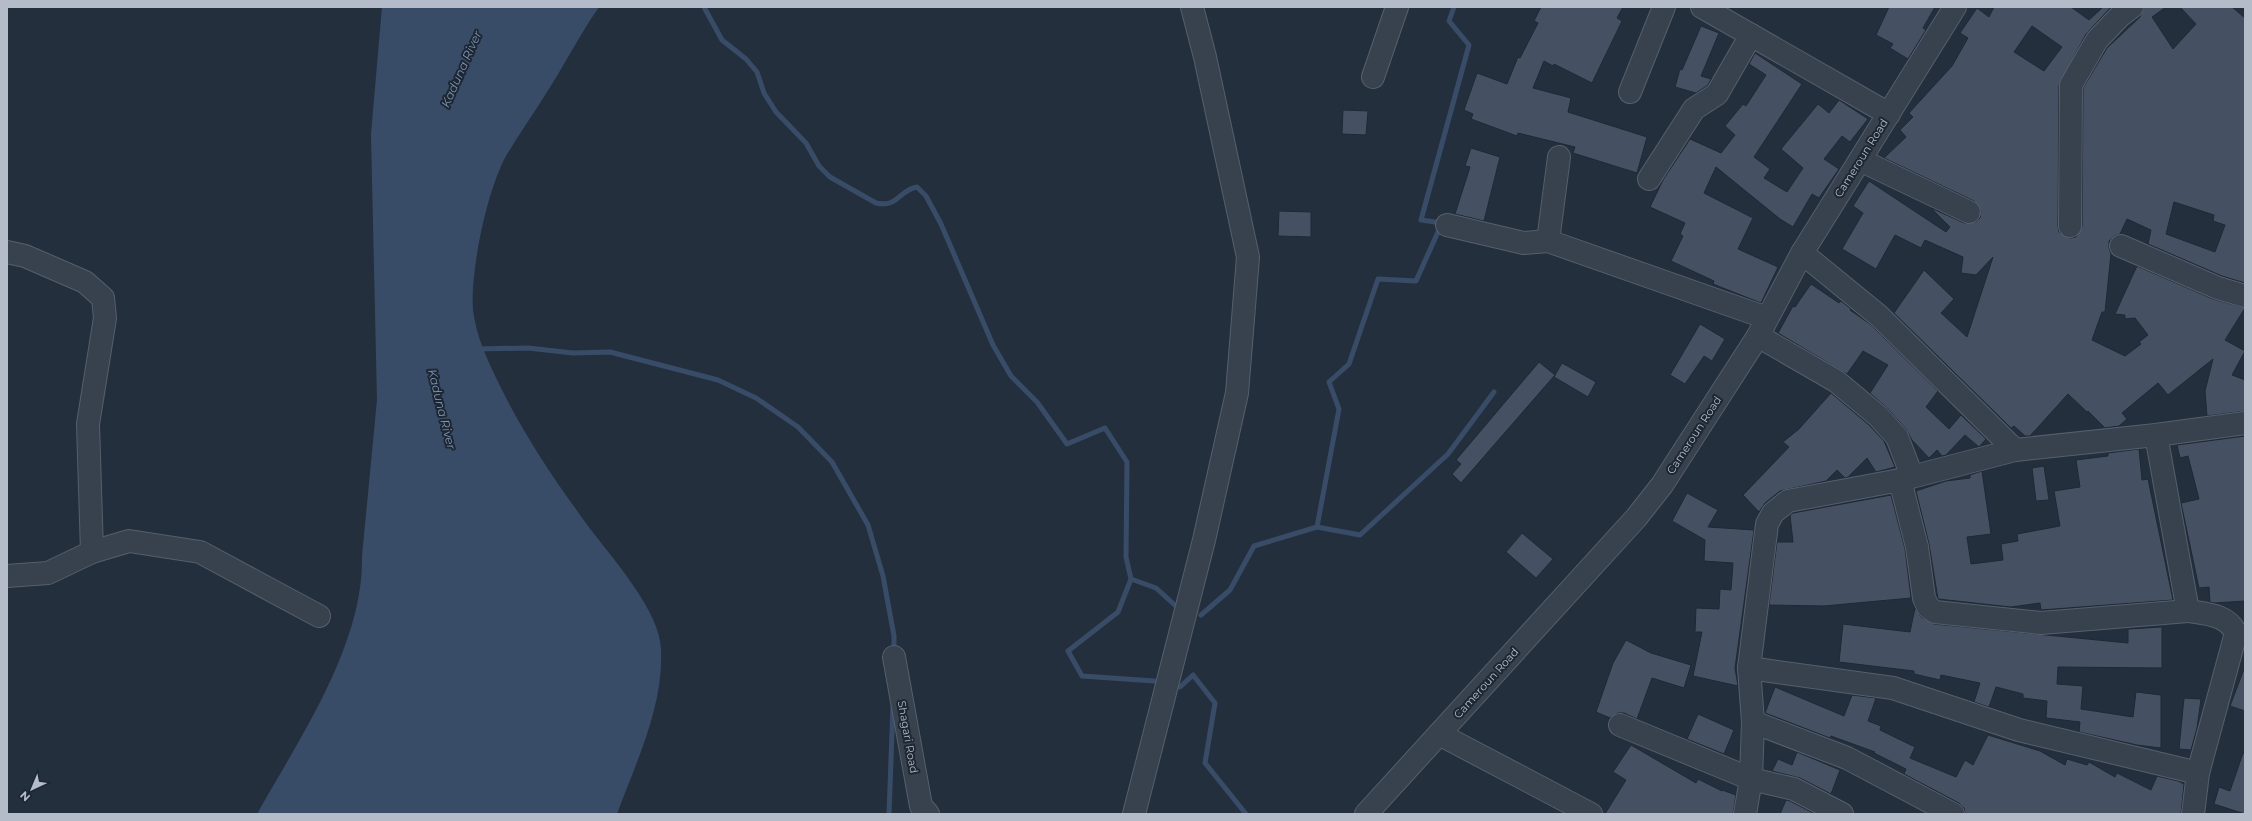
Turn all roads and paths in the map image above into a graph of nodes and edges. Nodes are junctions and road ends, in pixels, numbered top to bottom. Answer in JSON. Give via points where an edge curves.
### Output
{"nodes":[{"id":1,"x":1192,"y":7,"type":"edge"},
{"id":2,"x":1397,"y":7,"type":"edge"},
{"id":3,"x":1664,"y":7,"type":"edge"},
{"id":4,"x":1702,"y":7,"type":"edge"},
{"id":5,"x":1955,"y":7,"type":"edge"},
{"id":6,"x":2132,"y":7,"type":"edge"},
{"id":7,"x":1751,"y":35,"type":"junction"},
{"id":8,"x":1374,"y":77,"type":"dead end"},
{"id":9,"x":1630,"y":92,"type":"dead end"},
{"id":10,"x":1889,"y":114,"type":"junction"},
{"id":11,"x":1559,"y":157,"type":"dead end"},
{"id":12,"x":1860,"y":160,"type":"junction"},
{"id":13,"x":1650,"y":179,"type":"dead end"},
{"id":14,"x":1969,"y":212,"type":"dead end"},
{"id":15,"x":1447,"y":225,"type":"dead end"},
{"id":16,"x":2070,"y":226,"type":"dead end"},
{"id":17,"x":1548,"y":241,"type":"junction"},
{"id":18,"x":2121,"y":246,"type":"dead end"},
{"id":19,"x":7,"y":252,"type":"edge"},
{"id":20,"x":1802,"y":253,"type":"junction"},
{"id":21,"x":2245,"y":296,"type":"edge"},
{"id":22,"x":1763,"y":327,"type":"junction"},
{"id":23,"x":2245,"y":423,"type":"edge"},
{"id":24,"x":2156,"y":435,"type":"junction"},
{"id":25,"x":2015,"y":450,"type":"junction"},
{"id":26,"x":1906,"y":478,"type":"junction"},
{"id":27,"x":92,"y":552,"type":"junction"},
{"id":28,"x":7,"y":576,"type":"edge"},
{"id":29,"x":2188,"y":611,"type":"junction"},
{"id":30,"x":319,"y":616,"type":"dead end"},
{"id":31,"x":894,"y":657,"type":"dead end"},
{"id":32,"x":1749,"y":668,"type":"junction"},
{"id":33,"x":1753,"y":722,"type":"junction"},
{"id":34,"x":1620,"y":726,"type":"dead end"},
{"id":35,"x":1439,"y":734,"type":"junction"},
{"id":36,"x":2198,"y":773,"type":"junction"},
{"id":37,"x":1751,"y":779,"type":"junction"},
{"id":38,"x":928,"y":814,"type":"edge"},
{"id":39,"x":1134,"y":814,"type":"edge"},
{"id":40,"x":1366,"y":814,"type":"edge"},
{"id":41,"x":1591,"y":814,"type":"edge"},
{"id":42,"x":1745,"y":814,"type":"edge"},
{"id":43,"x":1754,"y":814,"type":"edge"},
{"id":44,"x":1842,"y":814,"type":"edge"},
{"id":45,"x":1953,"y":814,"type":"edge"},
{"id":46,"x":2193,"y":814,"type":"edge"}],
"edges":[{"from":1,"to":39,"type":"street","via":[[1248,257],[1238,393],[1204,540]]},
{"from":2,"to":8,"type":"street"},
{"from":3,"to":9,"type":"street"},
{"from":4,"to":7,"type":"street"},
{"from":5,"to":10,"type":"street","name":"Cameroun Road"},
{"from":6,"to":16,"type":"street","via":[[2097,40],[2072,86]]},
{"from":7,"to":10,"type":"street"},
{"from":7,"to":13,"type":"street","via":[[1717,94],[1694,109]]},
{"from":10,"to":12,"type":"street","name":"Cameroun Road"},
{"from":11,"to":17,"type":"street"},
{"from":12,"to":14,"type":"street"},
{"from":12,"to":20,"type":"street","name":"Cameroun Road"},
{"from":15,"to":17,"type":"street","via":[[1524,243]]},
{"from":17,"to":22,"type":"street"},
{"from":18,"to":21,"type":"street","via":[[2218,288]]},
{"from":19,"to":27,"type":"street","via":[[25,256],[85,282],[103,298],[105,318],[88,424]]},
{"from":20,"to":22,"type":"street","name":"Cameroun Road"},
{"from":20,"to":25,"type":"street","via":[[1878,316]]},
{"from":22,"to":26,"type":"street","via":[[1878,416],[1897,437]]},
{"from":22,"to":35,"type":"street","name":"Cameroun Road","via":[[1662,485],[1636,518]]},
{"from":23,"to":24,"type":"street"},
{"from":24,"to":25,"type":"street"},
{"from":24,"to":29,"type":"street"},
{"from":25,"to":26,"type":"street"},
{"from":26,"to":29,"type":"street","via":[[1924,598],[1928,607],[1935,612],[2041,623]]},
{"from":26,"to":32,"type":"street","via":[[1788,501],[1773,513],[1767,524]]},
{"from":27,"to":28,"type":"street","via":[[48,573]]},
{"from":27,"to":30,"type":"street","via":[[129,541],[200,552]]},
{"from":29,"to":36,"type":"street","via":[[2220,617],[2232,624],[2236,633]]},
{"from":31,"to":38,"type":"street","name":"Shagari Road","via":[[921,806]]},
{"from":32,"to":33,"type":"street"},
{"from":32,"to":36,"type":"street","via":[[1893,688],[2019,730]]},
{"from":33,"to":37,"type":"street"},
{"from":33,"to":45,"type":"street","via":[[1847,758]]},
{"from":34,"to":37,"type":"street"},
{"from":35,"to":40,"type":"street","name":"Cameroun Road"},
{"from":35,"to":41,"type":"street"},
{"from":36,"to":46,"type":"street"},
{"from":37,"to":42,"type":"street"},
{"from":37,"to":43,"type":"street"},
{"from":37,"to":44,"type":"street","via":[[1794,789]]}]}
